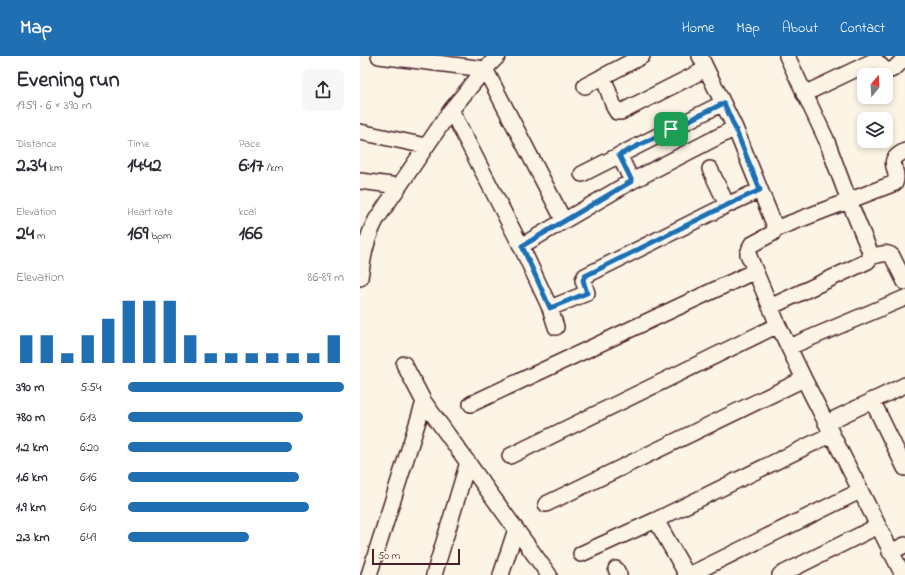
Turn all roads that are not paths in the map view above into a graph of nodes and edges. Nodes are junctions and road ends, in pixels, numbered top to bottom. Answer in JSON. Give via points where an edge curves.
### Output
{"nodes":[{"id":1,"x":384,"y":56,"type":"edge"},
{"id":2,"x":498,"y":56,"type":"edge"},
{"id":3,"x":642,"y":56,"type":"edge"},
{"id":4,"x":787,"y":56,"type":"edge"},
{"id":5,"x":905,"y":58,"type":"edge"},
{"id":6,"x":703,"y":62,"type":"edge"},
{"id":7,"x":485,"y":69,"type":"junction"},
{"id":8,"x":603,"y":76,"type":"junction"},
{"id":9,"x":585,"y":86,"type":"dead end"},
{"id":10,"x":804,"y":94,"type":"junction"},
{"id":11,"x":724,"y":103,"type":"junction"},
{"id":12,"x":451,"y":110,"type":"junction"},
{"id":13,"x":735,"y":128,"type":"junction"},
{"id":14,"x":360,"y":132,"type":"edge"},
{"id":15,"x":426,"y":146,"type":"junction"},
{"id":16,"x":905,"y":151,"type":"edge"},
{"id":17,"x":619,"y":155,"type":"junction"},
{"id":18,"x":710,"y":169,"type":"dead end"},
{"id":19,"x":582,"y":174,"type":"dead end"},
{"id":20,"x":360,"y":181,"type":"edge"},
{"id":21,"x":632,"y":181,"type":"junction"},
{"id":22,"x":399,"y":186,"type":"junction"},
{"id":23,"x":760,"y":190,"type":"junction"},
{"id":24,"x":849,"y":201,"type":"junction"},
{"id":25,"x":727,"y":205,"type":"junction"},
{"id":26,"x":564,"y":221,"type":"junction"},
{"id":27,"x":775,"y":229,"type":"junction"},
{"id":28,"x":364,"y":236,"type":"edge"},
{"id":29,"x":522,"y":246,"type":"junction"},
{"id":30,"x":870,"y":257,"type":"junction"},
{"id":31,"x":755,"y":272,"type":"junction"},
{"id":32,"x":360,"y":278,"type":"edge"},
{"id":33,"x":905,"y":282,"type":"edge"},
{"id":34,"x":905,"y":298,"type":"edge"},
{"id":35,"x":770,"y":307,"type":"junction"},
{"id":36,"x":550,"y":308,"type":"junction"},
{"id":37,"x":778,"y":325,"type":"junction"},
{"id":38,"x":556,"y":327,"type":"dead end"},
{"id":39,"x":789,"y":347,"type":"junction"},
{"id":40,"x":404,"y":364,"type":"dead end"},
{"id":41,"x":804,"y":379,"type":"junction"},
{"id":42,"x":905,"y":385,"type":"edge"},
{"id":43,"x":872,"y":400,"type":"junction"},
{"id":44,"x":424,"y":402,"type":"junction"},
{"id":45,"x":471,"y":404,"type":"dead end"},
{"id":46,"x":829,"y":428,"type":"junction"},
{"id":47,"x":510,"y":456,"type":"dead end"},
{"id":48,"x":468,"y":462,"type":"junction"},
{"id":49,"x":905,"y":468,"type":"edge"},
{"id":50,"x":860,"y":491,"type":"junction"},
{"id":51,"x":546,"y":504,"type":"dead end"},
{"id":52,"x":656,"y":520,"type":"junction"},
{"id":53,"x":878,"y":526,"type":"junction"},
{"id":54,"x":516,"y":529,"type":"junction"},
{"id":55,"x":905,"y":545,"type":"edge"},
{"id":56,"x":890,"y":552,"type":"junction"},
{"id":57,"x":581,"y":554,"type":"dead end"},
{"id":58,"x":369,"y":575,"type":"edge"},
{"id":59,"x":434,"y":575,"type":"edge"},
{"id":60,"x":501,"y":575,"type":"edge"},
{"id":61,"x":549,"y":575,"type":"edge"},
{"id":62,"x":688,"y":575,"type":"edge"},
{"id":63,"x":780,"y":575,"type":"edge"},
{"id":64,"x":903,"y":575,"type":"edge"}],
"edges":[{"from":1,"to":7,"type":"street"},
{"from":2,"to":7,"type":"street"},
{"from":3,"to":8,"type":"street"},
{"from":4,"to":10,"type":"street"},
{"from":5,"to":10,"type":"street","via":[[892,70],[885,69],[873,61]]},
{"from":6,"to":8,"type":"street","via":[[621,112],[617,112],[614,107]]},
{"from":6,"to":11,"type":"street"},
{"from":7,"to":12,"type":"street"},
{"from":7,"to":26,"type":"street"},
{"from":8,"to":9,"type":"street"},
{"from":10,"to":24,"type":"street","via":[[826,140]]},
{"from":11,"to":13,"type":"street"},
{"from":11,"to":17,"type":"street"},
{"from":12,"to":15,"type":"street"},
{"from":12,"to":29,"type":"street"},
{"from":13,"to":21,"type":"street"},
{"from":13,"to":23,"type":"street"},
{"from":14,"to":15,"type":"street"},
{"from":15,"to":22,"type":"street"},
{"from":16,"to":24,"type":"street","via":[[895,156],[893,162],[895,183]]},
{"from":17,"to":19,"type":"street"},
{"from":17,"to":21,"type":"street"},
{"from":18,"to":25,"type":"street"},
{"from":20,"to":22,"type":"street"},
{"from":21,"to":26,"type":"street"},
{"from":22,"to":28,"type":"street"},
{"from":23,"to":25,"type":"street"},
{"from":23,"to":27,"type":"street"},
{"from":24,"to":27,"type":"street"},
{"from":24,"to":30,"type":"street"},
{"from":25,"to":36,"type":"street","via":[[585,276],[583,280],[587,293]]},
{"from":26,"to":29,"type":"street"},
{"from":27,"to":31,"type":"street","via":[[773,233],[749,248],[748,254]]},
{"from":28,"to":32,"type":"street"},
{"from":29,"to":36,"type":"street"},
{"from":30,"to":33,"type":"street","via":[[886,253],[892,256]]},
{"from":30,"to":35,"type":"street","via":[[868,261]]},
{"from":31,"to":35,"type":"street"},
{"from":31,"to":45,"type":"street"},
{"from":34,"to":39,"type":"street"},
{"from":35,"to":37,"type":"street"},
{"from":36,"to":38,"type":"street"},
{"from":37,"to":39,"type":"street"},
{"from":37,"to":47,"type":"street"},
{"from":39,"to":41,"type":"street"},
{"from":40,"to":44,"type":"street"},
{"from":41,"to":46,"type":"street"},
{"from":41,"to":51,"type":"street"},
{"from":42,"to":43,"type":"street"},
{"from":43,"to":46,"type":"street"},
{"from":43,"to":49,"type":"street"},
{"from":44,"to":48,"type":"street"},
{"from":44,"to":58,"type":"street"},
{"from":46,"to":50,"type":"street"},
{"from":46,"to":52,"type":"street"},
{"from":48,"to":54,"type":"street"},
{"from":48,"to":59,"type":"street"},
{"from":50,"to":53,"type":"street"},
{"from":50,"to":62,"type":"street"},
{"from":52,"to":57,"type":"street"},
{"from":52,"to":62,"type":"street"},
{"from":53,"to":56,"type":"street"},
{"from":53,"to":63,"type":"street"},
{"from":54,"to":60,"type":"street"},
{"from":54,"to":61,"type":"street"},
{"from":55,"to":56,"type":"street"},
{"from":56,"to":64,"type":"street"}]}
